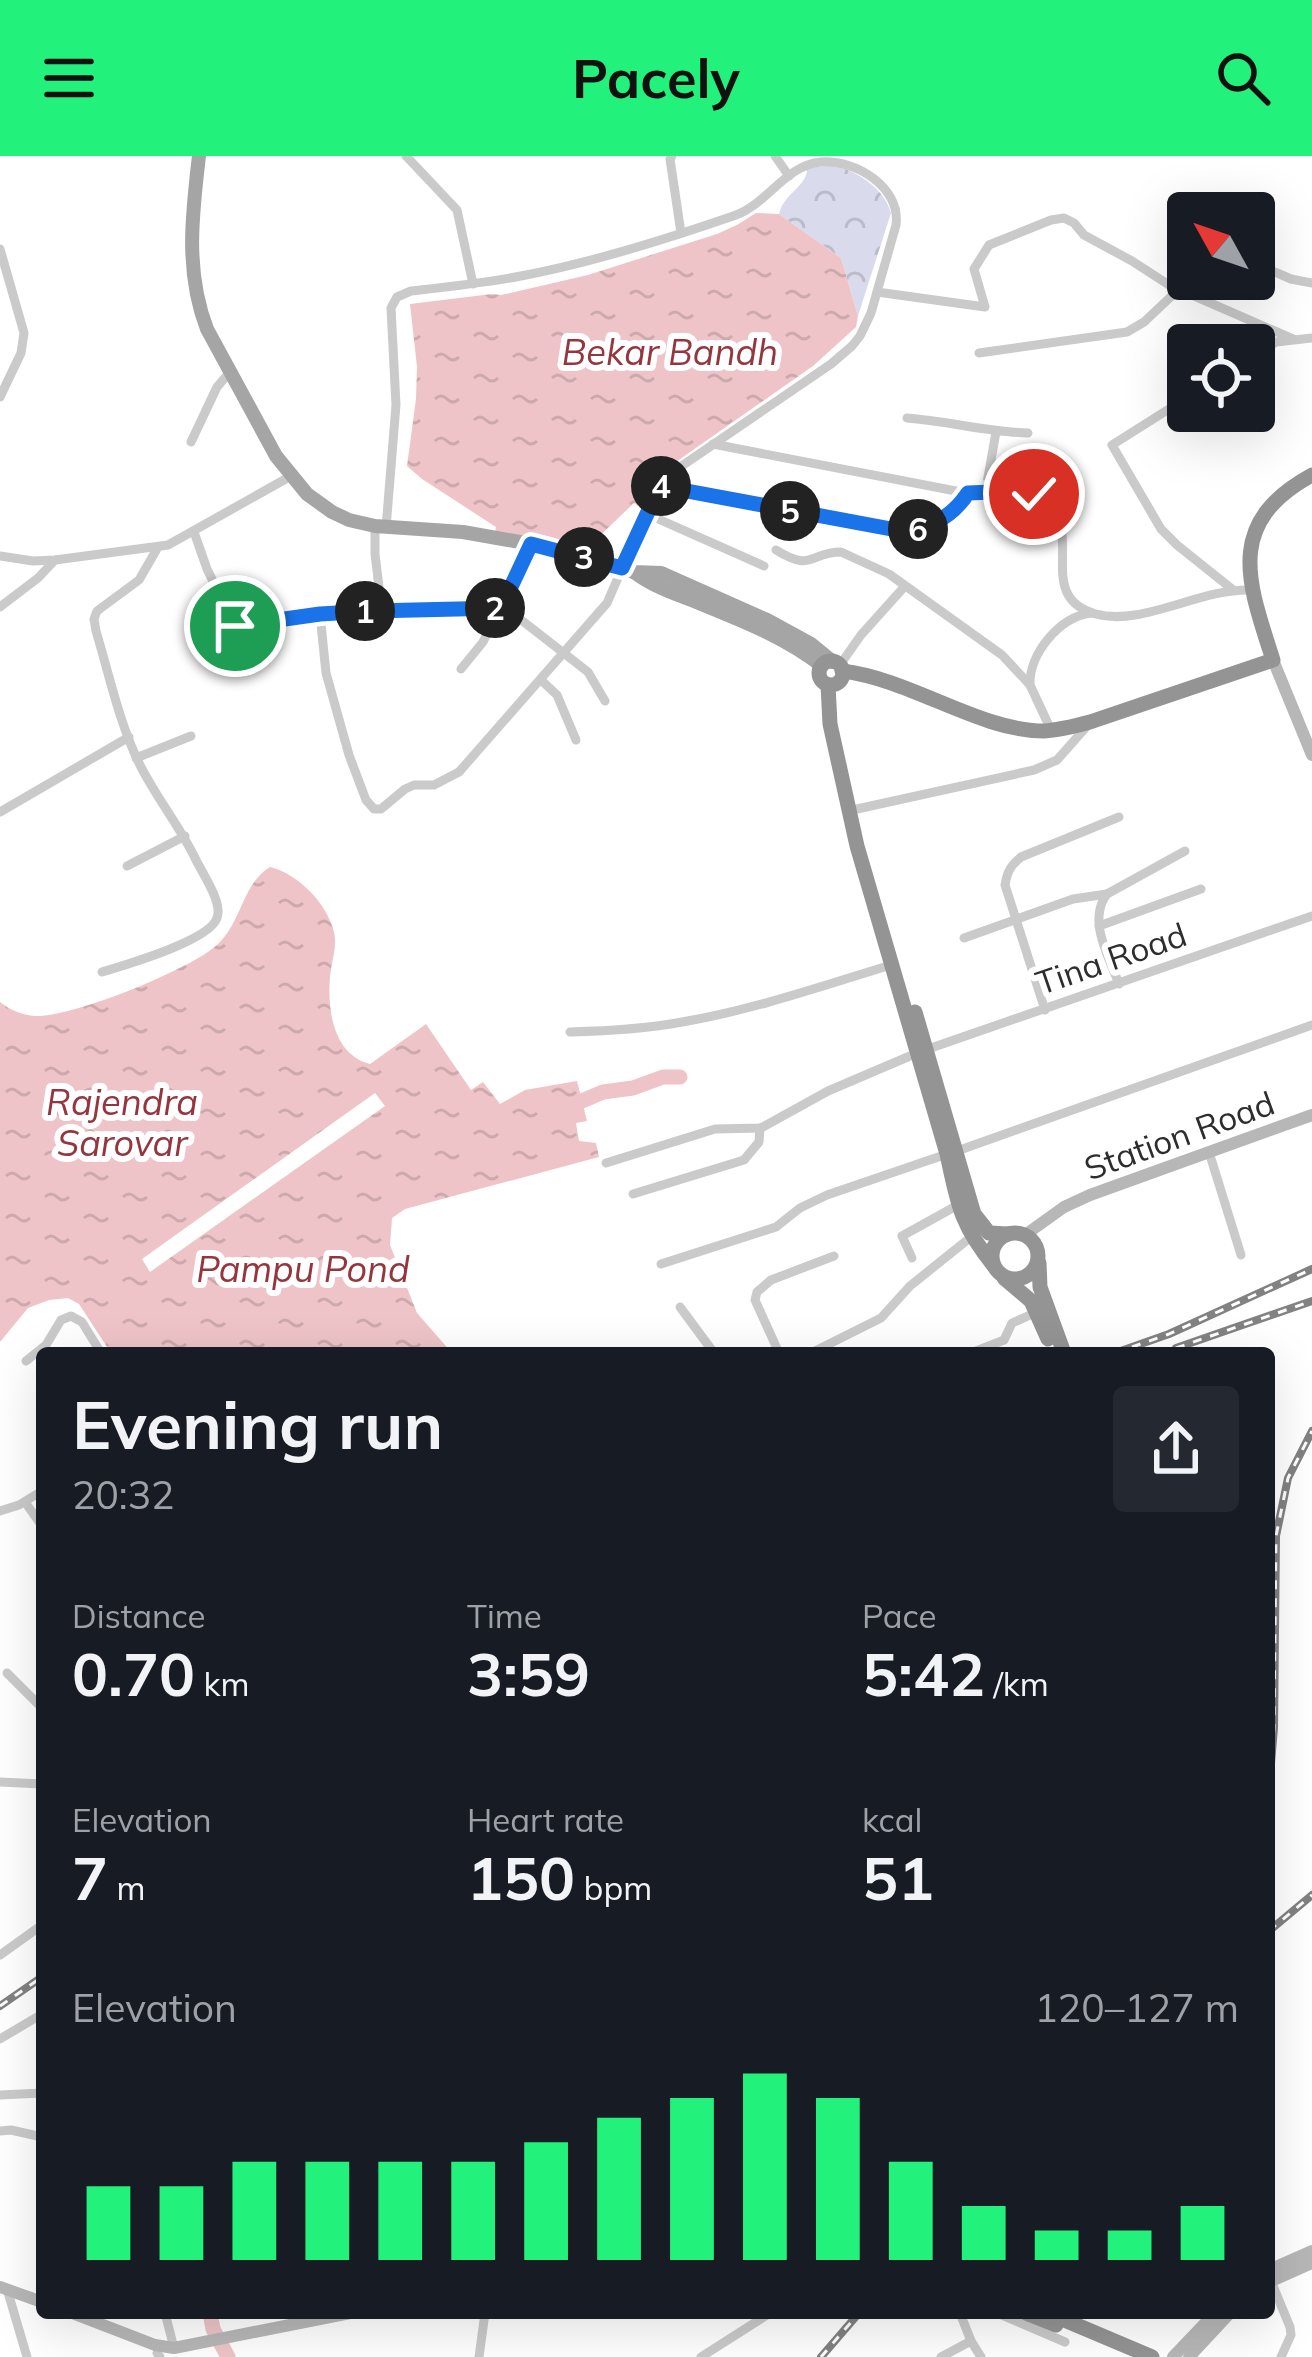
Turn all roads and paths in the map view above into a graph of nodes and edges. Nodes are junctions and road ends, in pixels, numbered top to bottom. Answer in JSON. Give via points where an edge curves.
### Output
{"nodes":[{"id":1,"x":199,"y":156,"type":"edge"},
{"id":2,"x":406,"y":156,"type":"edge"},
{"id":3,"x":672,"y":156,"type":"edge"},
{"id":4,"x":775,"y":156,"type":"edge"},
{"id":5,"x":789,"y":176,"type":"junction"},
{"id":6,"x":681,"y":232,"type":"junction"},
{"id":7,"x":0,"y":249,"type":"edge"},
{"id":8,"x":1275,"y":272,"type":"edge"},
{"id":9,"x":1312,"y":283,"type":"edge"},
{"id":10,"x":473,"y":284,"type":"junction"},
{"id":11,"x":1167,"y":284,"type":"edge"},
{"id":12,"x":0,"y":285,"type":"edge"},
{"id":13,"x":877,"y":292,"type":"junction"},
{"id":14,"x":1167,"y":300,"type":"edge"},
{"id":15,"x":1201,"y":300,"type":"edge"},
{"id":16,"x":14,"y":306,"type":"junction"},
{"id":17,"x":1312,"y":338,"type":"edge"},
{"id":18,"x":1293,"y":339,"type":"junction"},
{"id":19,"x":1275,"y":343,"type":"edge"},
{"id":20,"x":979,"y":353,"type":"dead end"},
{"id":21,"x":230,"y":372,"type":"junction"},
{"id":22,"x":0,"y":397,"type":"edge"},
{"id":23,"x":1167,"y":410,"type":"edge"},
{"id":24,"x":908,"y":418,"type":"dead end"},
{"id":25,"x":996,"y":432,"type":"junction"},
{"id":26,"x":1028,"y":433,"type":"dead end"},
{"id":27,"x":190,"y":442,"type":"dead end"},
{"id":28,"x":712,"y":443,"type":"junction"},
{"id":29,"x":1312,"y":475,"type":"edge"},
{"id":30,"x":291,"y":476,"type":"junction"},
{"id":31,"x":660,"y":486,"type":"junction"},
{"id":32,"x":968,"y":493,"type":"junction"},
{"id":33,"x":985,"y":494,"type":"junction"},
{"id":34,"x":647,"y":514,"type":"junction"},
{"id":35,"x":380,"y":527,"type":"junction"},
{"id":36,"x":194,"y":532,"type":"junction"},
{"id":37,"x":531,"y":544,"type":"junction"},
{"id":38,"x":158,"y":547,"type":"junction"},
{"id":39,"x":776,"y":550,"type":"dead end"},
{"id":40,"x":0,"y":556,"type":"edge"},
{"id":41,"x":55,"y":560,"type":"junction"},
{"id":42,"x":764,"y":566,"type":"dead end"},
{"id":43,"x":628,"y":570,"type":"junction"},
{"id":44,"x":905,"y":586,"type":"junction"},
{"id":45,"x":1232,"y":589,"type":"junction"},
{"id":46,"x":1251,"y":590,"type":"junction"},
{"id":47,"x":0,"y":607,"type":"edge"},
{"id":48,"x":501,"y":608,"type":"junction"},
{"id":49,"x":382,"y":612,"type":"junction"},
{"id":50,"x":1092,"y":613,"type":"junction"},
{"id":51,"x":320,"y":614,"type":"junction"},
{"id":52,"x":566,"y":653,"type":"junction"},
{"id":53,"x":1271,"y":655,"type":"junction"},
{"id":54,"x":461,"y":669,"type":"dead end"},
{"id":55,"x":834,"y":670,"type":"junction"},
{"id":56,"x":542,"y":680,"type":"junction"},
{"id":57,"x":1030,"y":685,"type":"junction"},
{"id":58,"x":605,"y":700,"type":"dead end"},
{"id":59,"x":1090,"y":722,"type":"junction"},
{"id":60,"x":1049,"y":726,"type":"junction"},
{"id":61,"x":191,"y":736,"type":"dead end"},
{"id":62,"x":128,"y":737,"type":"junction"},
{"id":63,"x":576,"y":740,"type":"dead end"},
{"id":64,"x":1312,"y":755,"type":"edge"},
{"id":65,"x":136,"y":758,"type":"junction"},
{"id":66,"x":857,"y":809,"type":"junction"},
{"id":67,"x":0,"y":812,"type":"edge"},
{"id":68,"x":1119,"y":818,"type":"dead end"},
{"id":69,"x":185,"y":836,"type":"junction"},
{"id":70,"x":1185,"y":851,"type":"dead end"},
{"id":71,"x":127,"y":866,"type":"dead end"},
{"id":72,"x":1201,"y":889,"type":"dead end"},
{"id":73,"x":1107,"y":895,"type":"junction"},
{"id":74,"x":1312,"y":916,"type":"edge"},
{"id":75,"x":1015,"y":920,"type":"junction"},
{"id":76,"x":1099,"y":926,"type":"junction"},
{"id":77,"x":964,"y":938,"type":"dead end"},
{"id":78,"x":891,"y":965,"type":"junction"},
{"id":79,"x":102,"y":972,"type":"dead end"},
{"id":80,"x":1119,"y":984,"type":"junction"},
{"id":81,"x":1045,"y":1010,"type":"junction"},
{"id":82,"x":1312,"y":1024,"type":"edge"},
{"id":83,"x":570,"y":1032,"type":"dead end"},
{"id":84,"x":922,"y":1051,"type":"junction"},
{"id":85,"x":1312,"y":1115,"type":"edge"},
{"id":86,"x":760,"y":1128,"type":"junction"},
{"id":87,"x":952,"y":1152,"type":"junction"},
{"id":88,"x":1209,"y":1152,"type":"junction"},
{"id":89,"x":606,"y":1163,"type":"dead end"},
{"id":90,"x":633,"y":1193,"type":"dead end"},
{"id":91,"x":958,"y":1205,"type":"junction"},
{"id":92,"x":1017,"y":1234,"type":"junction"},
{"id":93,"x":971,"y":1237,"type":"junction"},
{"id":94,"x":1038,"y":1254,"type":"junction"},
{"id":95,"x":1241,"y":1255,"type":"dead end"},
{"id":96,"x":834,"y":1256,"type":"dead end"},
{"id":97,"x":912,"y":1258,"type":"dead end"},
{"id":98,"x":661,"y":1264,"type":"dead end"},
{"id":99,"x":998,"y":1270,"type":"junction"},
{"id":100,"x":680,"y":1307,"type":"dead end"},
{"id":101,"x":1037,"y":1312,"type":"junction"},
{"id":102,"x":43,"y":1347,"type":"edge"},
{"id":103,"x":97,"y":1347,"type":"edge"},
{"id":104,"x":710,"y":1347,"type":"edge"},
{"id":105,"x":776,"y":1347,"type":"edge"},
{"id":106,"x":823,"y":1347,"type":"edge"},
{"id":107,"x":986,"y":1347,"type":"edge"},
{"id":108,"x":1052,"y":1347,"type":"edge"},
{"id":109,"x":1062,"y":1347,"type":"edge"},
{"id":110,"x":36,"y":1352,"type":"edge"},
{"id":111,"x":26,"y":1360,"type":"dead end"},
{"id":112,"x":36,"y":1495,"type":"edge"},
{"id":113,"x":25,"y":1502,"type":"junction"},
{"id":114,"x":0,"y":1511,"type":"edge"},
{"id":115,"x":36,"y":1518,"type":"edge"},
{"id":116,"x":7,"y":1673,"type":"dead end"},
{"id":117,"x":36,"y":1702,"type":"edge"},
{"id":118,"x":0,"y":1782,"type":"edge"},
{"id":119,"x":36,"y":1784,"type":"edge"},
{"id":120,"x":36,"y":1929,"type":"edge"},
{"id":121,"x":0,"y":1954,"type":"edge"},
{"id":122,"x":36,"y":2018,"type":"edge"},
{"id":123,"x":0,"y":2039,"type":"edge"},
{"id":124,"x":36,"y":2093,"type":"edge"},
{"id":125,"x":0,"y":2095,"type":"edge"},
{"id":126,"x":0,"y":2131,"type":"edge"},
{"id":127,"x":36,"y":2136,"type":"edge"},
{"id":128,"x":1312,"y":2252,"type":"edge"},
{"id":129,"x":1312,"y":2263,"type":"edge"},
{"id":130,"x":1289,"y":2266,"type":"junction"},
{"id":131,"x":1275,"y":2275,"type":"edge"},
{"id":132,"x":4,"y":2288,"type":"edge"},
{"id":133,"x":1275,"y":2290,"type":"edge"},
{"id":134,"x":36,"y":2300,"type":"edge"},
{"id":135,"x":86,"y":2319,"type":"edge"},
{"id":136,"x":165,"y":2319,"type":"edge"},
{"id":137,"x":319,"y":2319,"type":"edge"},
{"id":138,"x":484,"y":2319,"type":"edge"},
{"id":139,"x":761,"y":2319,"type":"edge"},
{"id":140,"x":962,"y":2319,"type":"edge"},
{"id":141,"x":1011,"y":2319,"type":"edge"},
{"id":142,"x":1039,"y":2319,"type":"edge"},
{"id":143,"x":1062,"y":2319,"type":"edge"},
{"id":144,"x":1209,"y":2319,"type":"edge"},
{"id":145,"x":1224,"y":2319,"type":"edge"},
{"id":146,"x":971,"y":2341,"type":"junction"},
{"id":147,"x":1065,"y":2342,"type":"dead end"},
{"id":148,"x":162,"y":2352,"type":"edge"},
{"id":149,"x":27,"y":2357,"type":"edge"},
{"id":150,"x":479,"y":2357,"type":"edge"},
{"id":151,"x":701,"y":2357,"type":"edge"},
{"id":152,"x":941,"y":2357,"type":"edge"},
{"id":153,"x":981,"y":2357,"type":"edge"},
{"id":154,"x":1124,"y":2357,"type":"edge"},
{"id":155,"x":1152,"y":2357,"type":"edge"},
{"id":156,"x":1173,"y":2357,"type":"edge"},
{"id":157,"x":1189,"y":2357,"type":"edge"},
{"id":158,"x":1281,"y":2357,"type":"edge"}],
"edges":[{"from":1,"to":21,"type":"main road","via":[[195,293]]},
{"from":2,"to":10,"type":"street","via":[[457,210]]},
{"from":3,"to":6,"type":"street"},
{"from":4,"to":5,"type":"street"},
{"from":5,"to":6,"type":"street","via":[[742,213]]},
{"from":5,"to":13,"type":"street","via":[[809,163],[835,162],[890,195],[897,217]]},
{"from":6,"to":10,"type":"street"},
{"from":7,"to":16,"type":"street"},
{"from":8,"to":9,"type":"street"},
{"from":10,"to":35,"type":"street","via":[[402,293],[393,302],[396,405]]},
{"from":11,"to":13,"type":"street","via":[[1059,218],[982,251],[974,269],[985,307]]},
{"from":12,"to":16,"type":"street"},
{"from":13,"to":28,"type":"street","via":[[852,346]]},
{"from":14,"to":20,"type":"street","via":[[1127,332]]},
{"from":15,"to":18,"type":"street"},
{"from":16,"to":22,"type":"street","via":[[23,344]]},
{"from":17,"to":18,"type":"street"},
{"from":18,"to":19,"type":"street"},
{"from":21,"to":27,"type":"street"},
{"from":21,"to":30,"type":"main road"},
{"from":23,"to":45,"type":"street","via":[[1112,445],[1161,529]]},
{"from":24,"to":25,"type":"street"},
{"from":25,"to":26,"type":"street"},
{"from":25,"to":33,"type":"street"},
{"from":28,"to":31,"type":"street"},
{"from":28,"to":32,"type":"street"},
{"from":29,"to":46,"type":"highway","via":[[1259,523]]},
{"from":30,"to":35,"type":"main road","via":[[332,512]]},
{"from":30,"to":36,"type":"street"},
{"from":31,"to":32,"type":"street","via":[[902,531],[942,519]]},
{"from":31,"to":34,"type":"street"},
{"from":32,"to":33,"type":"street"},
{"from":33,"to":50,"type":"street","via":[[1027,491],[1054,508],[1063,524],[1066,589]]},
{"from":34,"to":42,"type":"street"},
{"from":34,"to":43,"type":"street"},
{"from":35,"to":37,"type":"main road"},
{"from":35,"to":49,"type":"street","via":[[374,554]]},
{"from":36,"to":38,"type":"street"},
{"from":36,"to":51,"type":"street","via":[[235,626]]},
{"from":37,"to":43,"type":"main road"},
{"from":37,"to":48,"type":"street"},
{"from":38,"to":41,"type":"street"},
{"from":38,"to":62,"type":"street","via":[[139,580],[94,619]]},
{"from":39,"to":44,"type":"street","via":[[807,562],[841,552]]},
{"from":40,"to":41,"type":"street"},
{"from":41,"to":47,"type":"street"},
{"from":43,"to":52,"type":"street"},
{"from":43,"to":55,"type":"main road"},
{"from":44,"to":55,"type":"street"},
{"from":44,"to":57,"type":"street","via":[[1002,655]]},
{"from":45,"to":46,"type":"street"},
{"from":45,"to":50,"type":"street","via":[[1129,616]]},
{"from":46,"to":53,"type":"highway"},
{"from":48,"to":49,"type":"street"},
{"from":48,"to":52,"type":"street"},
{"from":48,"to":54,"type":"street"},
{"from":49,"to":51,"type":"street"},
{"from":50,"to":57,"type":"street","via":[[1050,638],[1031,667]]},
{"from":51,"to":56,"type":"street","via":[[326,673],[374,808],[459,772]]},
{"from":52,"to":56,"type":"street"},
{"from":52,"to":58,"type":"street"},
{"from":53,"to":59,"type":"highway"},
{"from":53,"to":60,"type":"highway"},
{"from":53,"to":64,"type":"main road"},
{"from":55,"to":60,"type":"highway","via":[[877,676],[1014,727]]},
{"from":55,"to":66,"type":"highway"},
{"from":55,"to":78,"type":"highway","via":[[830,724]]},
{"from":56,"to":63,"type":"street"},
{"from":57,"to":60,"type":"street"},
{"from":59,"to":60,"type":"highway"},
{"from":59,"to":66,"type":"street","via":[[1057,760],[1034,770]]},
{"from":61,"to":65,"type":"street"},
{"from":62,"to":65,"type":"street"},
{"from":62,"to":67,"type":"street"},
{"from":65,"to":69,"type":"street"},
{"from":66,"to":84,"type":"highway"},
{"from":68,"to":75,"type":"street","via":[[1012,864],[1005,885]]},
{"from":69,"to":71,"type":"street"},
{"from":69,"to":79,"type":"street","via":[[218,908],[215,923],[154,956]]},
{"from":70,"to":73,"type":"street"},
{"from":72,"to":76,"type":"street"},
{"from":73,"to":75,"type":"street"},
{"from":73,"to":76,"type":"street"},
{"from":74,"to":80,"type":"street","name":"Tina Road"},
{"from":75,"to":77,"type":"street"},
{"from":75,"to":81,"type":"street"},
{"from":76,"to":80,"type":"street"},
{"from":78,"to":83,"type":"street","via":[[682,1022]]},
{"from":78,"to":84,"type":"highway"},
{"from":80,"to":81,"type":"street","name":"Tina Road"},
{"from":81,"to":84,"type":"street","name":"Tina Road"},
{"from":82,"to":87,"type":"street"},
{"from":84,"to":86,"type":"street","name":"Tina Road"},
{"from":84,"to":87,"type":"highway"},
{"from":85,"to":88,"type":"main road","name":"Station Road"},
{"from":86,"to":89,"type":"street","via":[[715,1129]]},
{"from":86,"to":90,"type":"street","via":[[743,1160]]},
{"from":87,"to":91,"type":"highway"},
{"from":87,"to":92,"type":"highway","via":[[976,1220],[989,1233]]},
{"from":87,"to":98,"type":"street","via":[[841,1189],[776,1227]]},
{"from":88,"to":92,"type":"main road","name":"Station Road","via":[[1064,1207]]},
{"from":88,"to":95,"type":"street"},
{"from":91,"to":93,"type":"highway"},
{"from":91,"to":97,"type":"street","via":[[902,1236]]},
{"from":92,"to":94,"type":"highway"},
{"from":92,"to":99,"type":"highway","via":[[995,1244]]},
{"from":93,"to":99,"type":"highway"},
{"from":93,"to":106,"type":"street","via":[[881,1318]]},
{"from":94,"to":99,"type":"highway","via":[[1018,1279]]},
{"from":94,"to":109,"type":"highway","via":[[1040,1287]]},
{"from":96,"to":105,"type":"street","via":[[757,1292]]},
{"from":99,"to":101,"type":"highway"},
{"from":100,"to":104,"type":"street"},
{"from":101,"to":107,"type":"street"},
{"from":101,"to":108,"type":"highway"},
{"from":102,"to":103,"type":"street","via":[[71,1316]]},
{"from":110,"to":111,"type":"street"},
{"from":112,"to":113,"type":"street"},
{"from":113,"to":114,"type":"street"},
{"from":113,"to":115,"type":"street"},
{"from":116,"to":117,"type":"street"},
{"from":118,"to":119,"type":"street"},
{"from":120,"to":121,"type":"street"},
{"from":122,"to":123,"type":"street"},
{"from":124,"to":125,"type":"street"},
{"from":126,"to":127,"type":"street"},
{"from":128,"to":130,"type":"main road"},
{"from":129,"to":130,"type":"main road"},
{"from":130,"to":131,"type":"main road"},
{"from":132,"to":134,"type":"main road"},
{"from":132,"to":149,"type":"street"},
{"from":133,"to":158,"type":"street","via":[[1291,2335]]},
{"from":135,"to":148,"type":"main road"},
{"from":136,"to":148,"type":"street"},
{"from":137,"to":148,"type":"main road"},
{"from":138,"to":150,"type":"street"},
{"from":139,"to":151,"type":"street"},
{"from":140,"to":146,"type":"street"},
{"from":141,"to":147,"type":"street"},
{"from":142,"to":154,"type":"highway"},
{"from":143,"to":155,"type":"highway"},
{"from":144,"to":156,"type":"main road"},
{"from":145,"to":157,"type":"main road"},
{"from":146,"to":152,"type":"street"},
{"from":146,"to":153,"type":"street"}]}
